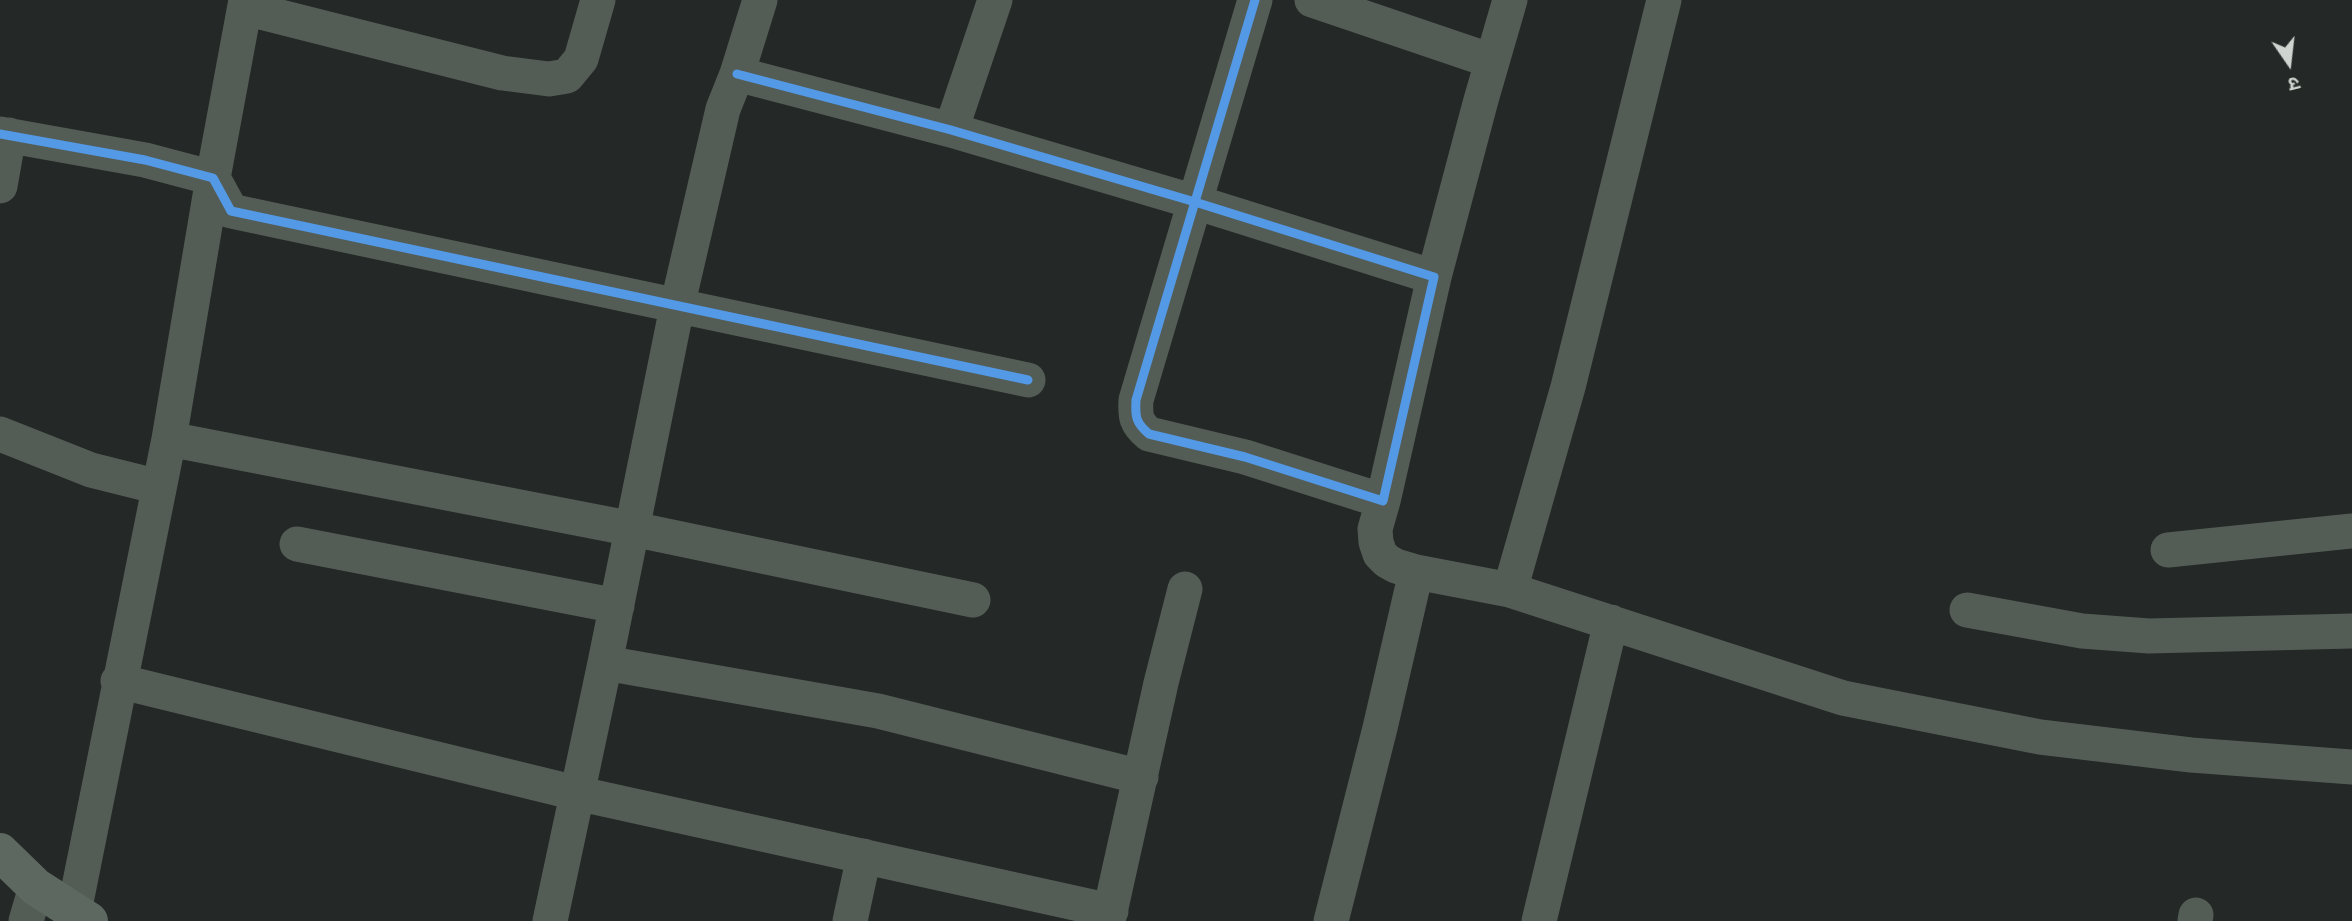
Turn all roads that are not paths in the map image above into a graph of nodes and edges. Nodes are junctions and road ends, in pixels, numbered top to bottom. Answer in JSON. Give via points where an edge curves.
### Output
{"nodes":[{"id":1,"x":598,"y":0,"type":"edge"},
{"id":2,"x":760,"y":0,"type":"edge"},
{"id":3,"x":995,"y":0,"type":"edge"},
{"id":4,"x":1255,"y":0,"type":"edge"},
{"id":5,"x":1312,"y":0,"type":"edge"},
{"id":6,"x":1510,"y":0,"type":"edge"},
{"id":7,"x":1664,"y":0,"type":"edge"},
{"id":8,"x":245,"y":4,"type":"edge"},
{"id":9,"x":1492,"y":61,"type":"junction"},
{"id":10,"x":737,"y":74,"type":"junction"},
{"id":11,"x":951,"y":130,"type":"junction"},
{"id":12,"x":5,"y":134,"type":"edge"},
{"id":13,"x":213,"y":178,"type":"junction"},
{"id":14,"x":0,"y":186,"type":"edge"},
{"id":15,"x":1195,"y":202,"type":"junction"},
{"id":16,"x":1434,"y":277,"type":"junction"},
{"id":17,"x":677,"y":307,"type":"junction"},
{"id":18,"x":1028,"y":380,"type":"dead end"},
{"id":19,"x":0,"y":433,"type":"edge"},
{"id":20,"x":169,"y":439,"type":"junction"},
{"id":21,"x":159,"y":487,"type":"junction"},
{"id":22,"x":1383,"y":501,"type":"junction"},
{"id":23,"x":633,"y":529,"type":"junction"},
{"id":24,"x":2352,"y":531,"type":"edge"},
{"id":25,"x":297,"y":544,"type":"dead end"},
{"id":26,"x":2168,"y":550,"type":"dead end"},
{"id":27,"x":1416,"y":572,"type":"junction"},
{"id":28,"x":1185,"y":589,"type":"dead end"},
{"id":29,"x":1510,"y":590,"type":"junction"},
{"id":30,"x":973,"y":600,"type":"dead end"},
{"id":31,"x":617,"y":606,"type":"junction"},
{"id":32,"x":1967,"y":610,"type":"dead end"},
{"id":33,"x":1611,"y":622,"type":"junction"},
{"id":34,"x":2352,"y":631,"type":"edge"},
{"id":35,"x":605,"y":663,"type":"junction"},
{"id":36,"x":118,"y":681,"type":"junction"},
{"id":37,"x":2352,"y":767,"type":"edge"},
{"id":38,"x":1141,"y":777,"type":"junction"},
{"id":39,"x":576,"y":793,"type":"junction"},
{"id":40,"x":0,"y":852,"type":"edge"},
{"id":41,"x":864,"y":856,"type":"junction"},
{"id":42,"x":31,"y":904,"type":"edge"},
{"id":43,"x":81,"y":916,"type":"edge"},
{"id":44,"x":1109,"y":916,"type":"edge"},
{"id":45,"x":550,"y":921,"type":"edge"},
{"id":46,"x":850,"y":921,"type":"edge"},
{"id":47,"x":1331,"y":921,"type":"edge"},
{"id":48,"x":1539,"y":921,"type":"edge"}],
"edges":[{"from":1,"to":8,"type":"street","via":[[581,59],[567,76],[549,79],[502,73]]},
{"from":2,"to":10,"type":"street"},
{"from":3,"to":11,"type":"street"},
{"from":4,"to":15,"type":"street"},
{"from":5,"to":9,"type":"street"},
{"from":6,"to":9,"type":"street"},
{"from":7,"to":29,"type":"street","via":[[1568,387]]},
{"from":8,"to":13,"type":"street"},
{"from":9,"to":16,"type":"street"},
{"from":10,"to":11,"type":"street"},
{"from":10,"to":17,"type":"street","via":[[723,109]]},
{"from":11,"to":15,"type":"street"},
{"from":12,"to":13,"type":"street","via":[[145,160]]},
{"from":12,"to":14,"type":"street"},
{"from":13,"to":17,"type":"street","via":[[231,211]]},
{"from":13,"to":20,"type":"street"},
{"from":15,"to":16,"type":"street"},
{"from":15,"to":22,"type":"street","via":[[1136,400],[1139,426],[1149,434],[1245,457]]},
{"from":16,"to":22,"type":"street"},
{"from":17,"to":18,"type":"street"},
{"from":17,"to":23,"type":"street"},
{"from":19,"to":21,"type":"street","via":[[91,470]]},
{"from":20,"to":21,"type":"street"},
{"from":20,"to":23,"type":"street"},
{"from":21,"to":36,"type":"street"},
{"from":22,"to":27,"type":"street","via":[[1375,529],[1380,554]]},
{"from":23,"to":30,"type":"street"},
{"from":23,"to":31,"type":"street"},
{"from":24,"to":26,"type":"street"},
{"from":25,"to":31,"type":"street"},
{"from":27,"to":29,"type":"street"},
{"from":27,"to":47,"type":"street"},
{"from":28,"to":38,"type":"street"},
{"from":29,"to":33,"type":"street"},
{"from":31,"to":35,"type":"street"},
{"from":32,"to":34,"type":"street","via":[[2082,631],[2149,636]]},
{"from":33,"to":37,"type":"street","via":[[1843,698],[2000,730],[2191,755]]},
{"from":33,"to":48,"type":"street"},
{"from":35,"to":38,"type":"street","via":[[878,711]]},
{"from":35,"to":39,"type":"street"},
{"from":36,"to":39,"type":"street"},
{"from":36,"to":43,"type":"street"},
{"from":38,"to":44,"type":"street"},
{"from":39,"to":41,"type":"street"},
{"from":39,"to":45,"type":"street"},
{"from":40,"to":42,"type":"street"},
{"from":41,"to":44,"type":"street"},
{"from":41,"to":46,"type":"street"},
{"from":42,"to":43,"type":"street"}]}
